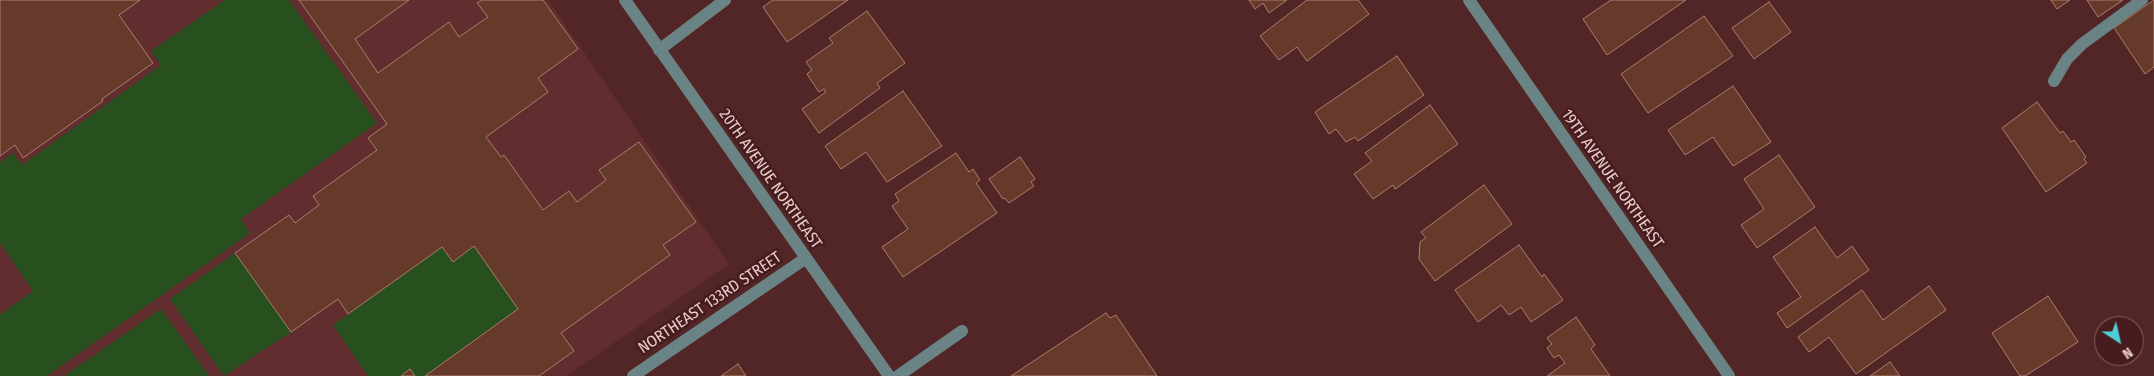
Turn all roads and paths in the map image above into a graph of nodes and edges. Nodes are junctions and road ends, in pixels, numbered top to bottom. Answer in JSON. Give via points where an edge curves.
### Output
{"nodes":[{"id":1,"x":625,"y":0,"type":"edge"},
{"id":2,"x":725,"y":0,"type":"edge"},
{"id":3,"x":1469,"y":0,"type":"edge"},
{"id":4,"x":2142,"y":0,"type":"edge"},
{"id":5,"x":659,"y":50,"type":"junction"},
{"id":6,"x":2054,"y":81,"type":"dead end"},
{"id":7,"x":806,"y":258,"type":"junction"},
{"id":8,"x":962,"y":330,"type":"dead end"},
{"id":9,"x":633,"y":376,"type":"edge"},
{"id":10,"x":889,"y":376,"type":"edge"},
{"id":11,"x":898,"y":376,"type":"edge"},
{"id":12,"x":1730,"y":376,"type":"edge"}],
"edges":[{"from":1,"to":5,"type":"street","name":"20TH AVENUE NORTHEAST"},
{"from":2,"to":5,"type":"street"},
{"from":3,"to":12,"type":"street","name":"19TH AVENUE NORTHEAST"},
{"from":4,"to":6,"type":"street","via":[[2082,44],[2067,59]]},
{"from":5,"to":7,"type":"street","name":"20TH AVENUE NORTHEAST"},
{"from":7,"to":9,"type":"street","name":"NORTHEAST 133RD STREET"},
{"from":7,"to":10,"type":"street","name":"20TH AVENUE NORTHEAST"},
{"from":8,"to":11,"type":"street"}]}
